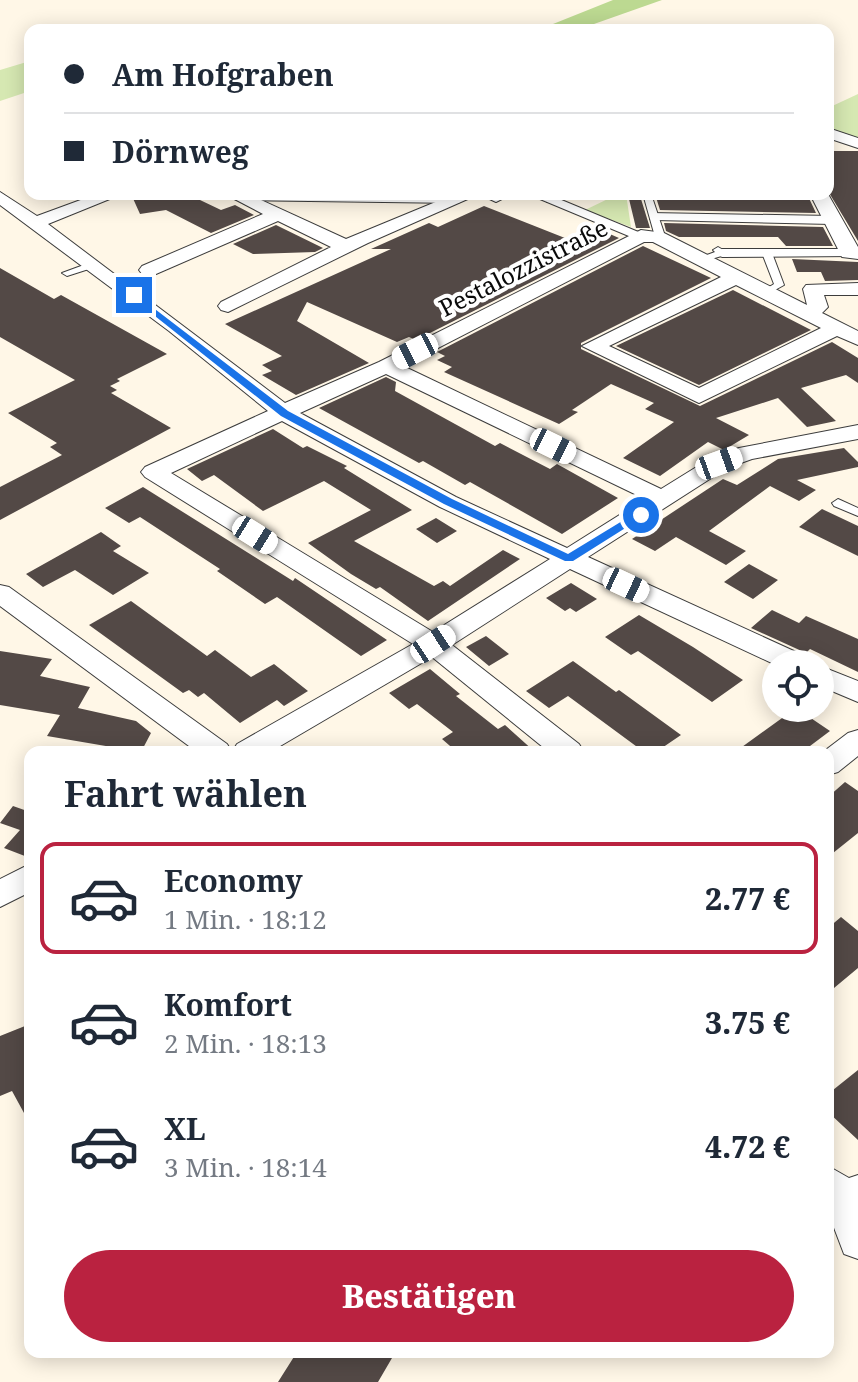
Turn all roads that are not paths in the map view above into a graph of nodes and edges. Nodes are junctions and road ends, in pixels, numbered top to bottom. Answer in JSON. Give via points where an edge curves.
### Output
{"nodes":[{"id":1,"x":834,"y":135,"type":"edge"},
{"id":2,"x":858,"y":143,"type":"edge"},
{"id":3,"x":0,"y":197,"type":"edge"},
{"id":4,"x":97,"y":200,"type":"edge"},
{"id":5,"x":247,"y":200,"type":"edge"},
{"id":6,"x":457,"y":200,"type":"edge"},
{"id":7,"x":564,"y":200,"type":"edge"},
{"id":8,"x":649,"y":200,"type":"edge"},
{"id":9,"x":822,"y":200,"type":"edge"},
{"id":10,"x":277,"y":215,"type":"junction"},
{"id":11,"x":655,"y":216,"type":"junction"},
{"id":12,"x":832,"y":220,"type":"junction"},
{"id":13,"x":34,"y":223,"type":"junction"},
{"id":14,"x":649,"y":237,"type":"junction"},
{"id":15,"x":347,"y":247,"type":"junction"},
{"id":16,"x":767,"y":253,"type":"junction"},
{"id":17,"x":854,"y":253,"type":"edge"},
{"id":18,"x":714,"y":254,"type":"junction"},
{"id":19,"x":92,"y":265,"type":"junction"},
{"id":20,"x":149,"y":270,"type":"dead end"},
{"id":21,"x":67,"y":273,"type":"dead end"},
{"id":22,"x":736,"y":277,"type":"junction"},
{"id":23,"x":858,"y":289,"type":"edge"},
{"id":24,"x":766,"y":292,"type":"junction"},
{"id":25,"x":228,"y":306,"type":"dead end"},
{"id":26,"x":809,"y":313,"type":"junction"},
{"id":27,"x":837,"y":328,"type":"junction"},
{"id":28,"x":858,"y":339,"type":"edge"},
{"id":29,"x":386,"y":366,"type":"junction"},
{"id":30,"x":285,"y":414,"type":"junction"},
{"id":31,"x":858,"y":432,"type":"edge"},
{"id":32,"x":665,"y":500,"type":"junction"},
{"id":33,"x":838,"y":503,"type":"dead end"},
{"id":34,"x":858,"y":512,"type":"edge"},
{"id":35,"x":569,"y":559,"type":"junction"},
{"id":36,"x":0,"y":593,"type":"edge"},
{"id":37,"x":433,"y":644,"type":"junction"},
{"id":38,"x":767,"y":650,"type":"edge"},
{"id":39,"x":834,"y":681,"type":"edge"},
{"id":40,"x":858,"y":692,"type":"edge"},
{"id":41,"x":858,"y":740,"type":"edge"},
{"id":42,"x":209,"y":746,"type":"edge"},
{"id":43,"x":257,"y":746,"type":"edge"},
{"id":44,"x":561,"y":746,"type":"edge"},
{"id":45,"x":834,"y":759,"type":"edge"},
{"id":46,"x":24,"y":880,"type":"edge"},
{"id":47,"x":0,"y":894,"type":"edge"}],
"edges":[{"from":1,"to":2,"type":"street"},
{"from":3,"to":13,"type":"street"},
{"from":4,"to":13,"type":"street"},
{"from":5,"to":10,"type":"street"},
{"from":6,"to":15,"type":"street"},
{"from":7,"to":14,"type":"street"},
{"from":8,"to":11,"type":"lane"},
{"from":9,"to":12,"type":"street"},
{"from":10,"to":15,"type":"street"},
{"from":10,"to":20,"type":"street"},
{"from":11,"to":12,"type":"street"},
{"from":11,"to":14,"type":"lane"},
{"from":12,"to":17,"type":"street"},
{"from":13,"to":19,"type":"street"},
{"from":14,"to":18,"type":"street"},
{"from":14,"to":29,"type":"street","name":"Pestalozzistraße"},
{"from":15,"to":25,"type":"street"},
{"from":16,"to":17,"type":"street"},
{"from":16,"to":18,"type":"street"},
{"from":16,"to":24,"type":"lane","via":[[779,285]]},
{"from":18,"to":22,"type":"street"},
{"from":19,"to":21,"type":"lane"},
{"from":19,"to":30,"type":"street","via":[[223,374]]},
{"from":22,"to":24,"type":"street"},
{"from":22,"to":27,"type":"street","via":[[592,346],[699,396]]},
{"from":23,"to":26,"type":"street","via":[[813,289],[818,307]]},
{"from":24,"to":26,"type":"street"},
{"from":26,"to":27,"type":"street"},
{"from":27,"to":28,"type":"street"},
{"from":29,"to":30,"type":"street","name":"Pestalozzistraße"},
{"from":29,"to":32,"type":"street"},
{"from":30,"to":35,"type":"street","via":[[448,502]]},
{"from":30,"to":37,"type":"street","name":"Pestalozzistraße","via":[[153,472]]},
{"from":31,"to":32,"type":"street","via":[[747,453],[719,463]]},
{"from":32,"to":35,"type":"street"},
{"from":33,"to":34,"type":"lane"},
{"from":35,"to":37,"type":"street"},
{"from":35,"to":38,"type":"street"},
{"from":36,"to":42,"type":"street"},
{"from":37,"to":43,"type":"street"},
{"from":37,"to":44,"type":"street"},
{"from":39,"to":40,"type":"street"},
{"from":41,"to":45,"type":"street"},
{"from":46,"to":47,"type":"street"}]}
